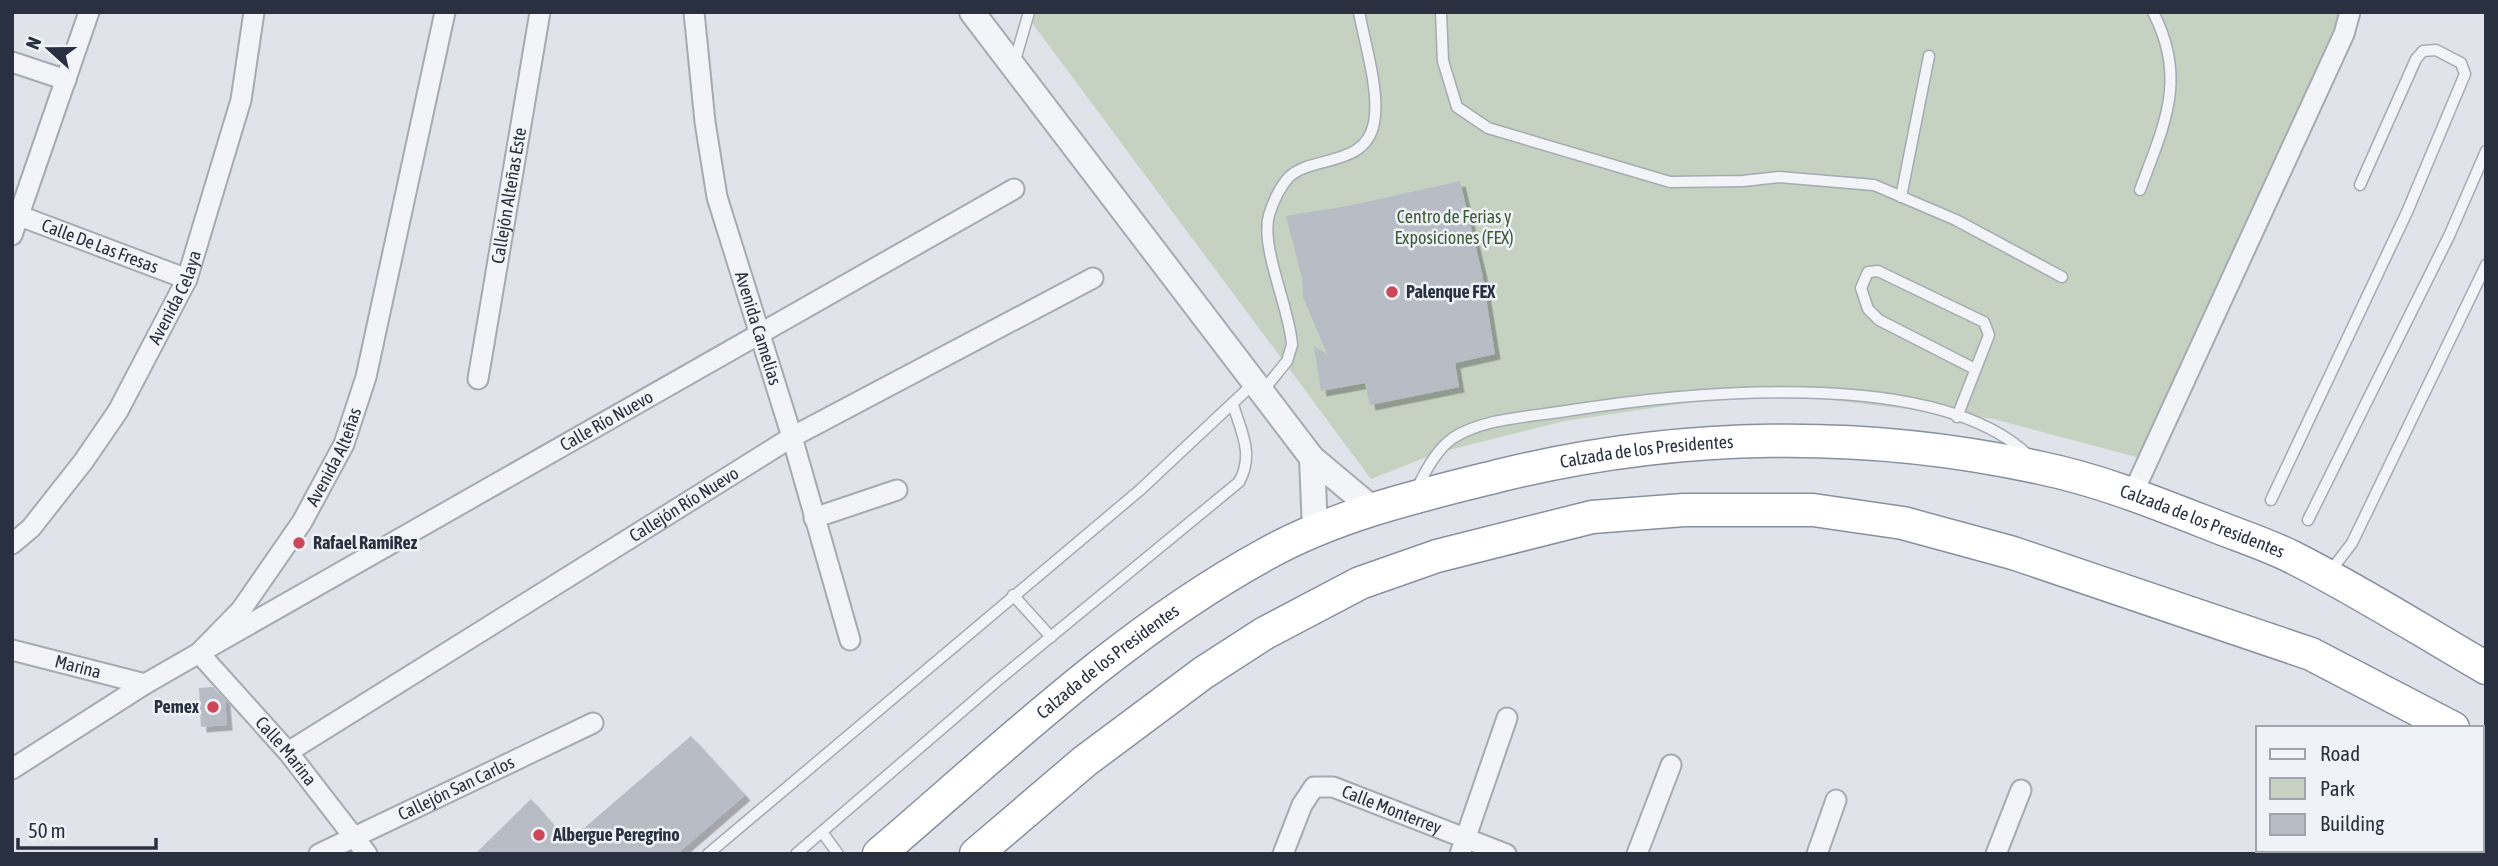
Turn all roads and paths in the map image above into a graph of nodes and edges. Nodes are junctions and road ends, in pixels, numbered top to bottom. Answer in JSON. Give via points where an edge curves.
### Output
{"nodes":[{"id":1,"x":89,"y":12,"type":"edge"},
{"id":2,"x":254,"y":12,"type":"edge"},
{"id":3,"x":444,"y":12,"type":"edge"},
{"id":4,"x":540,"y":12,"type":"edge"},
{"id":5,"x":694,"y":12,"type":"edge"},
{"id":6,"x":972,"y":12,"type":"edge"},
{"id":7,"x":1359,"y":12,"type":"edge"},
{"id":8,"x":1441,"y":12,"type":"edge"},
{"id":9,"x":2152,"y":12,"type":"edge"},
{"id":10,"x":2350,"y":12,"type":"edge"},
{"id":11,"x":1026,"y":14,"type":"edge"},
{"id":12,"x":1929,"y":56,"type":"dead end"},
{"id":13,"x":12,"y":62,"type":"edge"},
{"id":14,"x":1013,"y":68,"type":"junction"},
{"id":15,"x":66,"y":80,"type":"junction"},
{"id":16,"x":2486,"y":151,"type":"edge"},
{"id":17,"x":2360,"y":185,"type":"dead end"},
{"id":18,"x":1014,"y":189,"type":"dead end"},
{"id":19,"x":2140,"y":190,"type":"dead end"},
{"id":20,"x":1901,"y":197,"type":"junction"},
{"id":21,"x":15,"y":214,"type":"edge"},
{"id":22,"x":12,"y":235,"type":"edge"},
{"id":23,"x":2486,"y":265,"type":"edge"},
{"id":24,"x":2062,"y":277,"type":"dead end"},
{"id":25,"x":1093,"y":278,"type":"dead end"},
{"id":26,"x":187,"y":279,"type":"junction"},
{"id":27,"x":760,"y":333,"type":"junction"},
{"id":28,"x":1975,"y":369,"type":"junction"},
{"id":29,"x":478,"y":379,"type":"dead end"},
{"id":30,"x":1257,"y":388,"type":"junction"},
{"id":31,"x":1233,"y":405,"type":"junction"},
{"id":32,"x":1957,"y":417,"type":"junction"},
{"id":33,"x":792,"y":437,"type":"junction"},
{"id":34,"x":1312,"y":458,"type":"junction"},
{"id":35,"x":2041,"y":468,"type":"junction"},
{"id":36,"x":897,"y":490,"type":"dead end"},
{"id":37,"x":2133,"y":493,"type":"junction"},
{"id":38,"x":1413,"y":499,"type":"junction"},
{"id":39,"x":2271,"y":500,"type":"dead end"},
{"id":40,"x":1374,"y":510,"type":"junction"},
{"id":41,"x":814,"y":518,"type":"junction"},
{"id":42,"x":2308,"y":520,"type":"dead end"},
{"id":43,"x":12,"y":522,"type":"edge"},
{"id":44,"x":32,"y":528,"type":"junction"},
{"id":45,"x":1315,"y":531,"type":"junction"},
{"id":46,"x":12,"y":544,"type":"edge"},
{"id":47,"x":2327,"y":577,"type":"junction"},
{"id":48,"x":1013,"y":595,"type":"junction"},
{"id":49,"x":1051,"y":637,"type":"junction"},
{"id":50,"x":850,"y":640,"type":"dead end"},
{"id":51,"x":12,"y":650,"type":"edge"},
{"id":52,"x":199,"y":653,"type":"junction"},
{"id":53,"x":2486,"y":668,"type":"edge"},
{"id":54,"x":145,"y":684,"type":"junction"},
{"id":55,"x":1507,"y":718,"type":"dead end"},
{"id":56,"x":593,"y":723,"type":"dead end"},
{"id":57,"x":2449,"y":726,"type":"edge"},
{"id":58,"x":288,"y":752,"type":"junction"},
{"id":59,"x":1671,"y":765,"type":"dead end"},
{"id":60,"x":12,"y":769,"type":"edge"},
{"id":61,"x":2021,"y":790,"type":"dead end"},
{"id":62,"x":1836,"y":800,"type":"dead end"},
{"id":63,"x":821,"y":832,"type":"junction"},
{"id":64,"x":353,"y":835,"type":"junction"},
{"id":65,"x":1463,"y":846,"type":"edge"},
{"id":66,"x":319,"y":854,"type":"edge"},
{"id":67,"x":367,"y":854,"type":"edge"},
{"id":68,"x":708,"y":854,"type":"edge"},
{"id":69,"x":796,"y":854,"type":"edge"},
{"id":70,"x":838,"y":854,"type":"edge"},
{"id":71,"x":880,"y":854,"type":"edge"},
{"id":72,"x":976,"y":854,"type":"edge"},
{"id":73,"x":1283,"y":854,"type":"edge"},
{"id":74,"x":1506,"y":854,"type":"edge"},
{"id":75,"x":1637,"y":854,"type":"edge"},
{"id":76,"x":1817,"y":854,"type":"edge"},
{"id":77,"x":1996,"y":854,"type":"edge"}],
"edges":[{"from":1,"to":15,"type":"street"},
{"from":2,"to":26,"type":"street","name":"Avenida Celaya","via":[[241,100]]},
{"from":3,"to":52,"type":"street","name":"Avenida Alteñas","via":[[366,377],[344,444],[287,544],[241,610]]},
{"from":4,"to":29,"type":"street","name":"Callejón Alteñas Este"},
{"from":5,"to":27,"type":"street","name":"Avenida Camelias","via":[[717,198]]},
{"from":6,"to":14,"type":"street"},
{"from":7,"to":30,"type":"lane","via":[[1375,105],[1372,132],[1354,152],[1290,176],[1279,192],[1268,217],[1268,239],[1292,345],[1287,361]]},
{"from":8,"to":20,"type":"lane","via":[[1443,61],[1457,107],[1489,128],[1670,182],[1812,179],[1874,185]]},
{"from":9,"to":19,"type":"lane","via":[[2166,37],[2173,84],[2166,122]]},
{"from":10,"to":37,"type":"street","via":[[2344,34]]},
{"from":11,"to":14,"type":"lane"},
{"from":12,"to":20,"type":"lane"},
{"from":13,"to":15,"type":"street"},
{"from":14,"to":30,"type":"street"},
{"from":15,"to":21,"type":"street"},
{"from":16,"to":42,"type":"lane","via":[[2449,236]]},
{"from":17,"to":39,"type":"lane","via":[[2416,59],[2423,51],[2436,50],[2461,63],[2465,74],[2407,212]]},
{"from":18,"to":27,"type":"street","name":"Calle Río Nuevo"},
{"from":20,"to":24,"type":"lane","via":[[1956,220]]},
{"from":21,"to":22,"type":"street"},
{"from":21,"to":26,"type":"street","name":"Calle De Las Fresas"},
{"from":23,"to":47,"type":"lane","via":[[2352,542]]},
{"from":25,"to":33,"type":"street","name":"Callejón Río Nuevo"},
{"from":26,"to":44,"type":"street","name":"Avenida Celaya","via":[[118,411]]},
{"from":27,"to":33,"type":"street","name":"Avenida Camelias"},
{"from":27,"to":52,"type":"street","name":"Calle Río Nuevo"},
{"from":28,"to":28,"type":"lane","via":[[1879,320],[1868,309],[1861,288],[1868,272],[1878,271],[1984,322],[1989,335]]},
{"from":28,"to":32,"type":"lane"},
{"from":30,"to":31,"type":"lane"},
{"from":30,"to":34,"type":"street"},
{"from":31,"to":48,"type":"lane","via":[[1140,490]]},
{"from":31,"to":49,"type":"lane","via":[[1248,455],[1239,482]]},
{"from":32,"to":35,"type":"lane","via":[[2005,436]]},
{"from":32,"to":38,"type":"lane","via":[[1923,405],[1847,393],[1648,398],[1469,430],[1452,439],[1432,460]]},
{"from":33,"to":41,"type":"street","name":"Avenida Camelias"},
{"from":33,"to":58,"type":"street","name":"Callejón Río Nuevo"},
{"from":34,"to":40,"type":"street"},
{"from":34,"to":45,"type":"street"},
{"from":35,"to":37,"type":"highway","name":"Calzada de los Presidentes"},
{"from":35,"to":38,"type":"highway","name":"Calzada de los Presidentes","via":[[1896,444],[1803,441],[1652,446],[1557,462]]},
{"from":36,"to":41,"type":"street"},
{"from":37,"to":47,"type":"highway","name":"Calzada de los Presidentes","via":[[2290,556]]},
{"from":38,"to":40,"type":"highway","name":"Calzada de los Presidentes"},
{"from":40,"to":45,"type":"highway","name":"Calzada de los Presidentes"},
{"from":41,"to":50,"type":"street","name":"Avenida Camelias"},
{"from":43,"to":44,"type":"street"},
{"from":44,"to":46,"type":"street","name":"Avenida Celaya"},
{"from":45,"to":71,"type":"highway","name":"Calzada de los Presidentes","via":[[1185,601],[1081,682]]},
{"from":47,"to":53,"type":"highway","name":"Calzada de los Presidentes"},
{"from":48,"to":49,"type":"lane"},
{"from":48,"to":68,"type":"lane"},
{"from":49,"to":63,"type":"lane"},
{"from":51,"to":54,"type":"street","name":"Marina"},
{"from":52,"to":54,"type":"street","name":"Avenida Alteñas"},
{"from":52,"to":58,"type":"street","name":"Calle Marina"},
{"from":54,"to":60,"type":"street","name":"Avenida Alteñas"},
{"from":55,"to":65,"type":"street"},
{"from":56,"to":64,"type":"street","name":"Callejón San Carlos"},
{"from":57,"to":72,"type":"highway","via":[[2311,654],[2013,553],[1903,523],[1813,510],[1684,510],[1592,517],[1437,556],[1360,583],[1265,633],[1085,761]]},
{"from":58,"to":64,"type":"street","name":"Calle Marina"},
{"from":59,"to":75,"type":"street"},
{"from":61,"to":77,"type":"street"},
{"from":62,"to":76,"type":"street"},
{"from":63,"to":69,"type":"lane"},
{"from":63,"to":70,"type":"lane"},
{"from":64,"to":66,"type":"street","name":"Callejón San Carlos"},
{"from":64,"to":67,"type":"street","name":"Calle Marina"},
{"from":65,"to":73,"type":"street","name":"Calle Monterrey","via":[[1333,788],[1314,787]]},
{"from":65,"to":74,"type":"street","name":"Calle Monterrey"}]}
